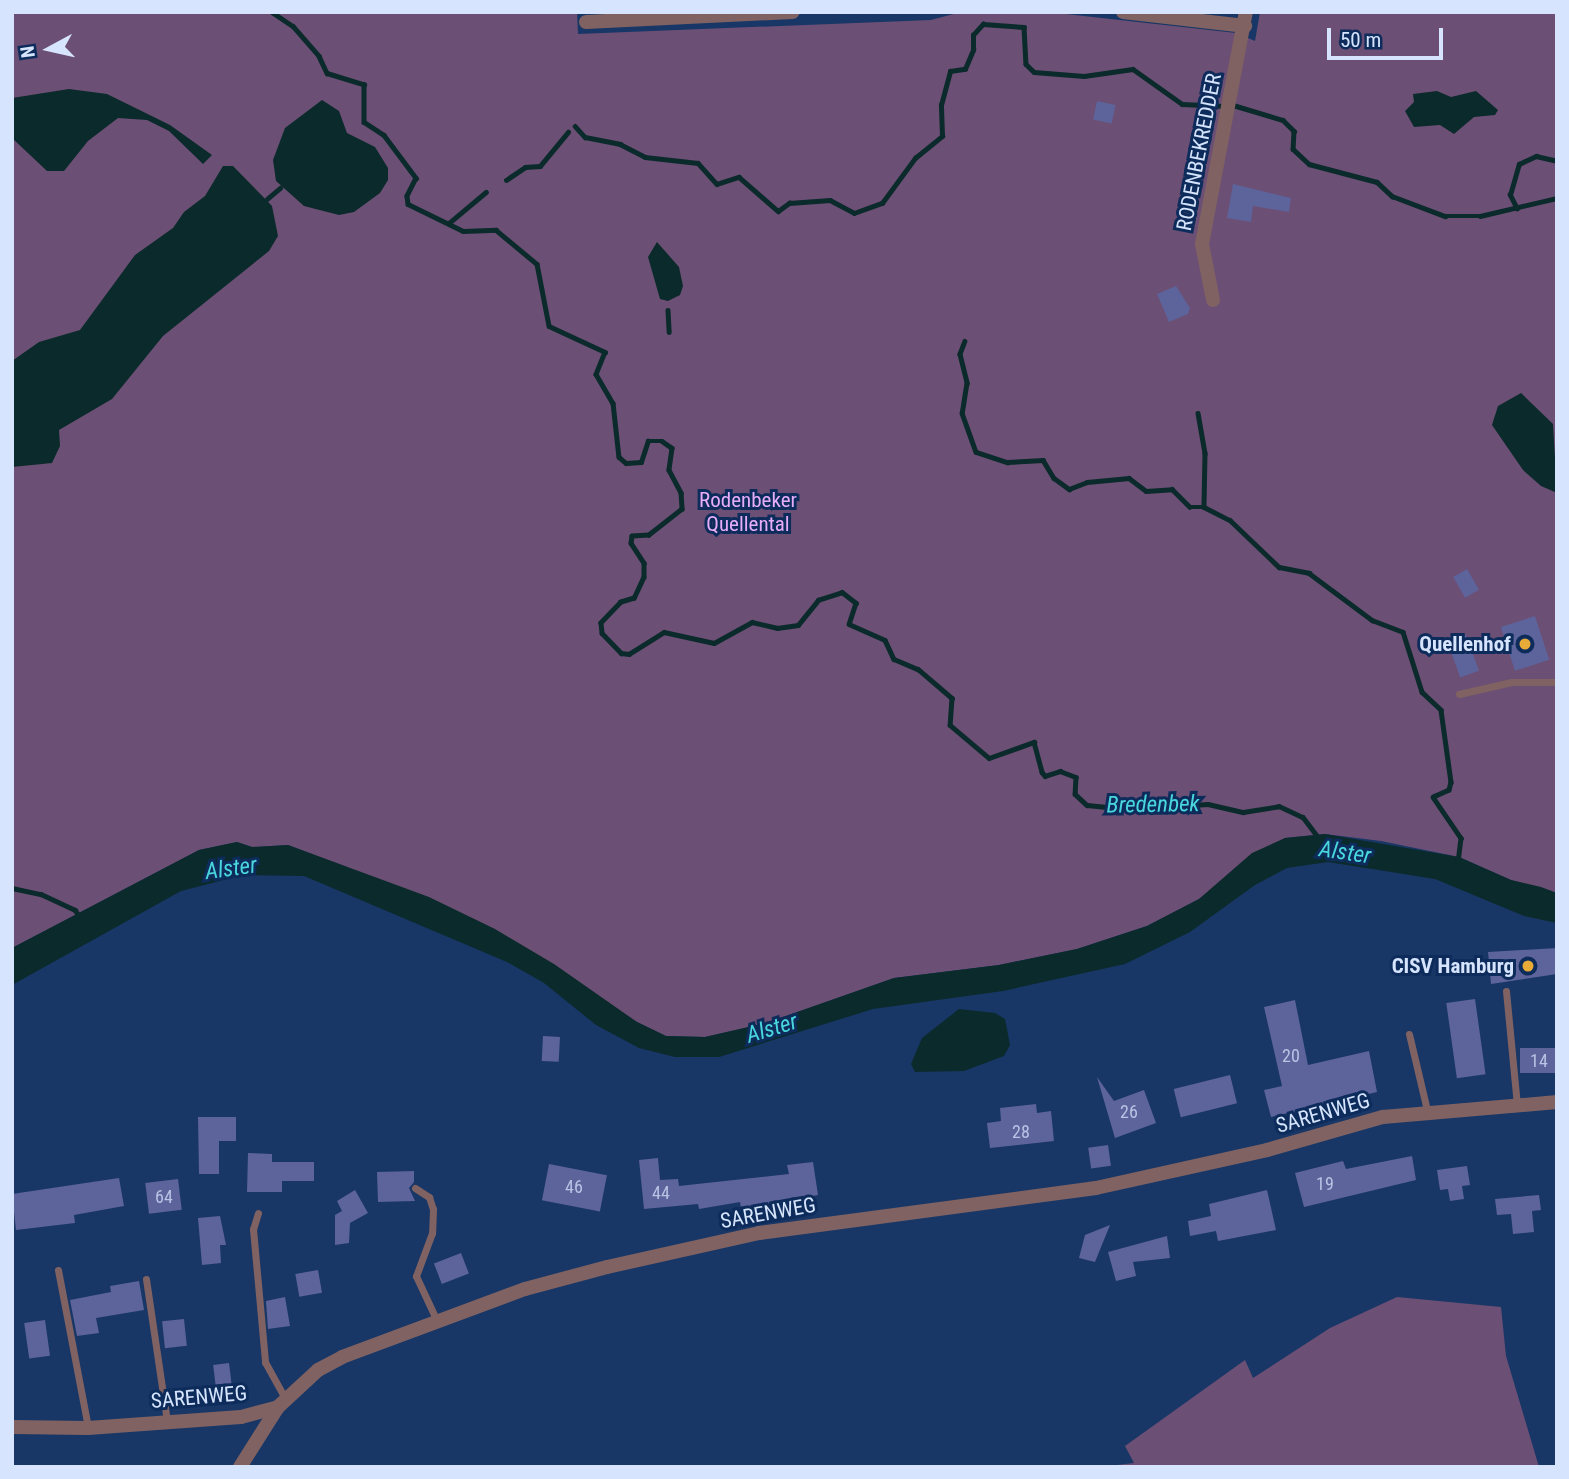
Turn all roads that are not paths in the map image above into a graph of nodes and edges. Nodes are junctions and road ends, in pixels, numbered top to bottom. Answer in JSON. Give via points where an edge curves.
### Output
{"nodes":[{"id":1,"x":793,"y":12,"type":"edge"},
{"id":2,"x":1123,"y":12,"type":"edge"},
{"id":3,"x":1245,"y":19,"type":"edge"},
{"id":4,"x":586,"y":22,"type":"dead end"},
{"id":5,"x":1213,"y":300,"type":"dead end"},
{"id":6,"x":1557,"y":682,"type":"edge"},
{"id":7,"x":1459,"y":694,"type":"dead end"},
{"id":8,"x":1506,"y":991,"type":"dead end"},
{"id":9,"x":1409,"y":1034,"type":"dead end"},
{"id":10,"x":1557,"y":1102,"type":"edge"},
{"id":11,"x":1517,"y":1105,"type":"junction"},
{"id":12,"x":1427,"y":1110,"type":"junction"},
{"id":13,"x":415,"y":1188,"type":"dead end"},
{"id":14,"x":258,"y":1213,"type":"dead end"},
{"id":15,"x":58,"y":1270,"type":"dead end"},
{"id":16,"x":146,"y":1279,"type":"dead end"},
{"id":17,"x":438,"y":1322,"type":"junction"},
{"id":18,"x":282,"y":1404,"type":"junction"},
{"id":19,"x":167,"y":1421,"type":"junction"},
{"id":20,"x":12,"y":1427,"type":"edge"},
{"id":21,"x":88,"y":1427,"type":"junction"},
{"id":22,"x":240,"y":1467,"type":"edge"}],
"edges":[{"from":1,"to":4,"type":"street"},
{"from":2,"to":3,"type":"street"},
{"from":3,"to":5,"type":"street","name":"RODENBEKREDDER","via":[[1202,244]]},
{"from":6,"to":7,"type":"lane","via":[[1512,682]]},
{"from":8,"to":11,"type":"lane"},
{"from":9,"to":12,"type":"lane"},
{"from":10,"to":11,"type":"street","name":"SARENWEG"},
{"from":11,"to":12,"type":"street","name":"SARENWEG"},
{"from":12,"to":17,"type":"street","name":"SARENWEG","via":[[1096,1188],[759,1233],[607,1266],[525,1289]]},
{"from":13,"to":17,"type":"lane","via":[[429,1198],[433,1209],[432,1233],[416,1276]]},
{"from":14,"to":18,"type":"lane","via":[[253,1228],[265,1362]]},
{"from":15,"to":21,"type":"lane"},
{"from":16,"to":19,"type":"lane"},
{"from":17,"to":18,"type":"street","name":"SARENWEG","via":[[341,1357],[318,1370]]},
{"from":18,"to":19,"type":"street","name":"SARENWEG","via":[[241,1417]]},
{"from":18,"to":22,"type":"street"},
{"from":19,"to":21,"type":"street","name":"SARENWEG"},
{"from":20,"to":21,"type":"street","name":"SARENWEG"}]}
